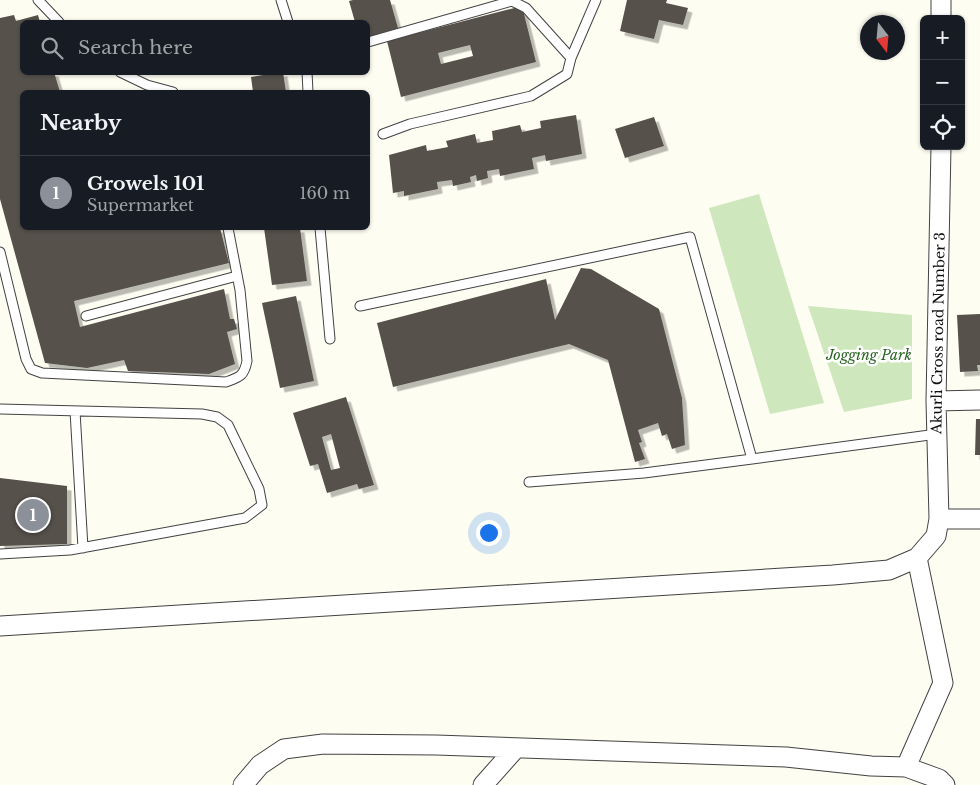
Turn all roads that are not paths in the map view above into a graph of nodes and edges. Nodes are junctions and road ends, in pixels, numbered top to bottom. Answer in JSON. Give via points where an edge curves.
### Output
{"nodes":[{"id":1,"x":38,"y":0,"type":"edge"},
{"id":2,"x":281,"y":0,"type":"edge"},
{"id":3,"x":596,"y":0,"type":"edge"},
{"id":4,"x":942,"y":0,"type":"edge"},
{"id":5,"x":941,"y":15,"type":"edge"},
{"id":6,"x":57,"y":20,"type":"edge"},
{"id":7,"x":287,"y":20,"type":"edge"},
{"id":8,"x":370,"y":41,"type":"edge"},
{"id":9,"x":571,"y":58,"type":"junction"},
{"id":10,"x":126,"y":75,"type":"edge"},
{"id":11,"x":307,"y":75,"type":"edge"},
{"id":12,"x":166,"y":90,"type":"edge"},
{"id":13,"x":308,"y":90,"type":"edge"},
{"id":14,"x":383,"y":134,"type":"dead end"},
{"id":15,"x":941,"y":150,"type":"edge"},
{"id":16,"x":228,"y":230,"type":"edge"},
{"id":17,"x":320,"y":230,"type":"edge"},
{"id":18,"x":0,"y":252,"type":"edge"},
{"id":19,"x":237,"y":276,"type":"junction"},
{"id":20,"x":360,"y":306,"type":"dead end"},
{"id":21,"x":86,"y":316,"type":"dead end"},
{"id":22,"x":330,"y":339,"type":"dead end"},
{"id":23,"x":936,"y":400,"type":"junction"},
{"id":24,"x":980,"y":400,"type":"edge"},
{"id":25,"x":0,"y":409,"type":"edge"},
{"id":26,"x":75,"y":411,"type":"junction"},
{"id":27,"x":937,"y":434,"type":"junction"},
{"id":28,"x":752,"y":459,"type":"junction"},
{"id":29,"x":529,"y":482,"type":"dead end"},
{"id":30,"x":939,"y":519,"type":"junction"},
{"id":31,"x":980,"y":519,"type":"edge"},
{"id":32,"x":84,"y":548,"type":"junction"},
{"id":33,"x":0,"y":554,"type":"edge"},
{"id":34,"x":917,"y":558,"type":"junction"},
{"id":35,"x":0,"y":626,"type":"edge"},
{"id":36,"x":516,"y":748,"type":"junction"},
{"id":37,"x":906,"y":768,"type":"junction"},
{"id":38,"x":939,"y":783,"type":"edge"},
{"id":39,"x":243,"y":785,"type":"edge"},
{"id":40,"x":482,"y":785,"type":"edge"}],
"edges":[{"from":1,"to":6,"type":"lane"},
{"from":2,"to":7,"type":"lane"},
{"from":3,"to":9,"type":"lane"},
{"from":4,"to":5,"type":"street"},
{"from":8,"to":9,"type":"lane","via":[[512,1],[526,8]]},
{"from":9,"to":14,"type":"lane","via":[[567,74],[531,96],[410,124]]},
{"from":10,"to":12,"type":"lane"},
{"from":11,"to":13,"type":"lane"},
{"from":15,"to":23,"type":"street","name":"Akurli Cross road Number 3"},
{"from":16,"to":19,"type":"lane"},
{"from":17,"to":22,"type":"lane"},
{"from":18,"to":19,"type":"lane","via":[[26,359],[31,369],[42,373],[226,382],[238,378],[245,371],[247,355]]},
{"from":19,"to":21,"type":"lane"},
{"from":20,"to":28,"type":"lane","via":[[690,237]]},
{"from":23,"to":24,"type":"street"},
{"from":23,"to":27,"type":"street","name":"Akurli Cross road Number 3"},
{"from":25,"to":26,"type":"lane"},
{"from":26,"to":32,"type":"lane"},
{"from":26,"to":32,"type":"lane","via":[[216,417],[228,425],[259,489],[262,505],[245,518]]},
{"from":27,"to":28,"type":"lane"},
{"from":27,"to":30,"type":"street","name":"Akurli Cross road Number 3"},
{"from":28,"to":29,"type":"lane","via":[[644,473]]},
{"from":30,"to":31,"type":"street"},
{"from":30,"to":34,"type":"street","via":[[936,536]]},
{"from":32,"to":33,"type":"lane"},
{"from":34,"to":35,"type":"street","via":[[890,570],[833,575]]},
{"from":34,"to":37,"type":"street","via":[[943,683]]},
{"from":36,"to":37,"type":"street","via":[[786,757]]},
{"from":36,"to":39,"type":"street","via":[[323,744],[284,749],[260,765]]},
{"from":36,"to":40,"type":"street"},
{"from":37,"to":38,"type":"street"}]}
